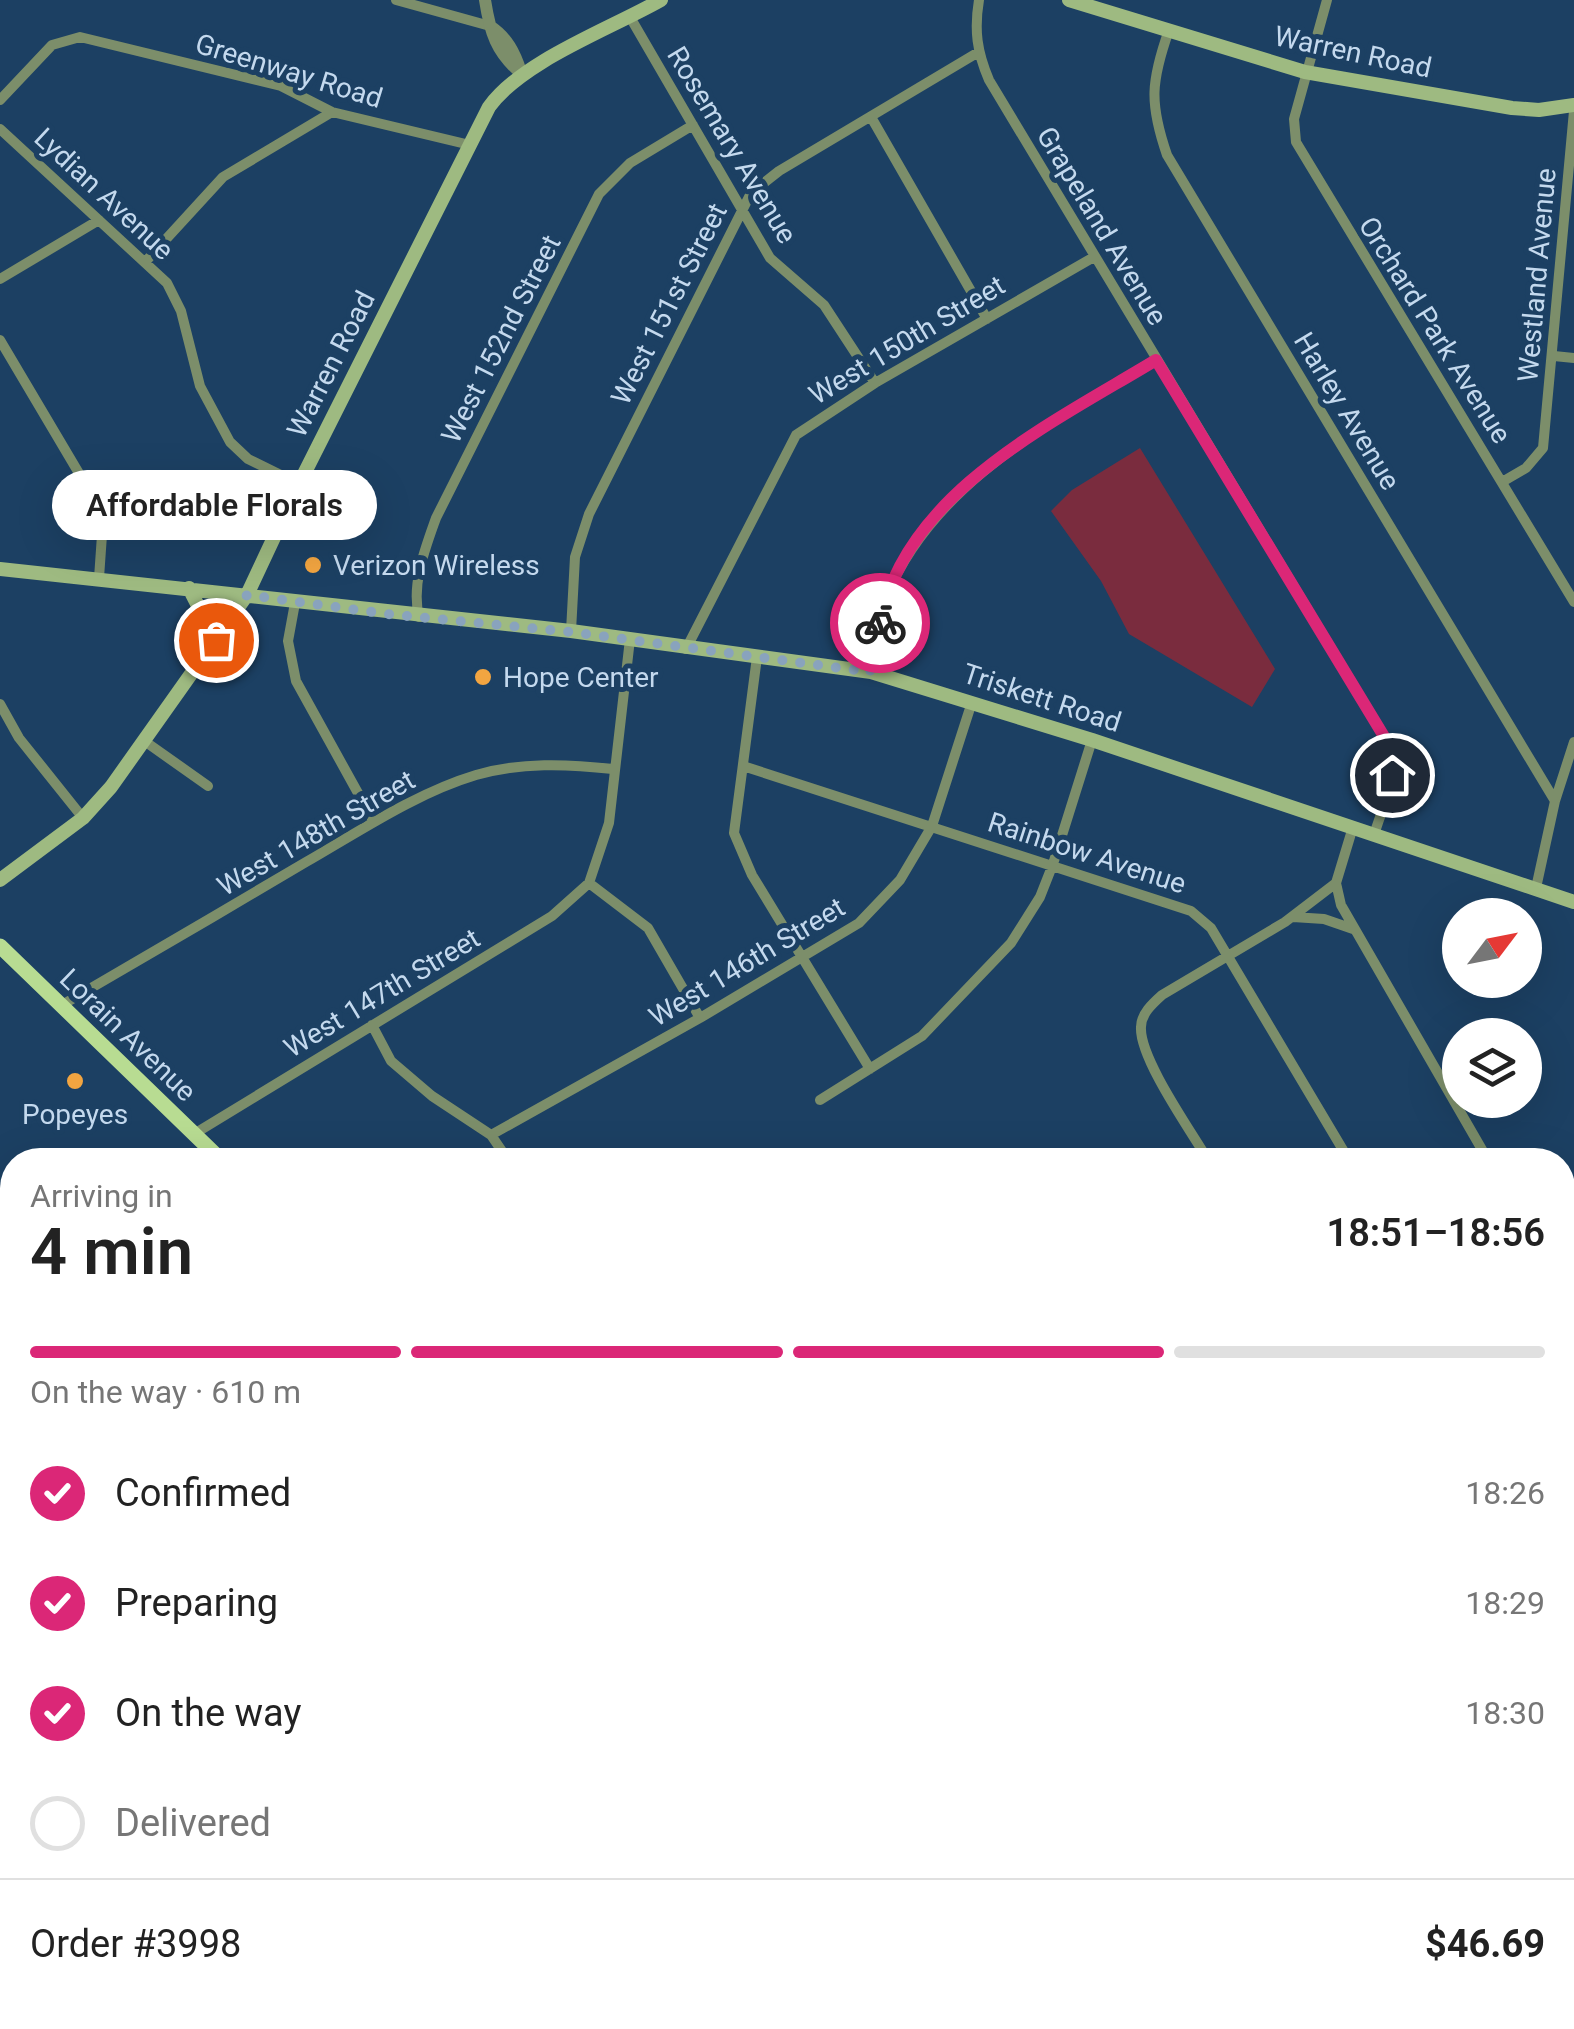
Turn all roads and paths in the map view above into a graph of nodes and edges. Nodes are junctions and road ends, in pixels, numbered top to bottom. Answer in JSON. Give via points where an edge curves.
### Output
{"nodes":[{"id":1,"x":396,"y":0,"type":"edge"},
{"id":2,"x":485,"y":0,"type":"edge"},
{"id":3,"x":661,"y":0,"type":"edge"},
{"id":4,"x":979,"y":0,"type":"edge"},
{"id":5,"x":1069,"y":0,"type":"edge"},
{"id":6,"x":1327,"y":0,"type":"edge"},
{"id":7,"x":630,"y":17,"type":"junction"},
{"id":8,"x":490,"y":26,"type":"junction"},
{"id":9,"x":1169,"y":30,"type":"junction"},
{"id":10,"x":978,"y":53,"type":"junction"},
{"id":11,"x":1305,"y":72,"type":"junction"},
{"id":12,"x":522,"y":74,"type":"junction"},
{"id":13,"x":0,"y":100,"type":"edge"},
{"id":14,"x":1574,"y":108,"type":"edge"},
{"id":15,"x":332,"y":112,"type":"junction"},
{"id":16,"x":871,"y":116,"type":"junction"},
{"id":17,"x":693,"y":126,"type":"junction"},
{"id":18,"x":0,"y":129,"type":"edge"},
{"id":19,"x":470,"y":145,"type":"junction"},
{"id":20,"x":741,"y":208,"type":"junction"},
{"id":21,"x":99,"y":220,"type":"junction"},
{"id":22,"x":1094,"y":257,"type":"junction"},
{"id":23,"x":146,"y":260,"type":"junction"},
{"id":24,"x":0,"y":279,"type":"edge"},
{"id":25,"x":987,"y":319,"type":"junction"},
{"id":26,"x":0,"y":340,"type":"edge"},
{"id":27,"x":1554,"y":356,"type":"junction"},
{"id":28,"x":1574,"y":358,"type":"edge"},
{"id":29,"x":1156,"y":360,"type":"junction"},
{"id":30,"x":875,"y":383,"type":"junction"},
{"id":31,"x":1502,"y":482,"type":"junction"},
{"id":32,"x":299,"y":484,"type":"junction"},
{"id":33,"x":0,"y":568,"type":"edge"},
{"id":34,"x":100,"y":578,"type":"junction"},
{"id":35,"x":189,"y":588,"type":"junction"},
{"id":36,"x":247,"y":595,"type":"junction"},
{"id":37,"x":1574,"y":602,"type":"edge"},
{"id":38,"x":295,"y":603,"type":"junction"},
{"id":39,"x":419,"y":617,"type":"junction"},
{"id":40,"x":571,"y":632,"type":"junction"},
{"id":41,"x":630,"y":639,"type":"junction"},
{"id":42,"x":216,"y":640,"type":"junction"},
{"id":43,"x":686,"y":649,"type":"junction"},
{"id":44,"x":757,"y":658,"type":"junction"},
{"id":45,"x":870,"y":672,"type":"junction"},
{"id":46,"x":972,"y":702,"type":"junction"},
{"id":47,"x":0,"y":704,"type":"edge"},
{"id":48,"x":143,"y":740,"type":"junction"},
{"id":49,"x":1092,"y":740,"type":"junction"},
{"id":50,"x":1574,"y":742,"type":"edge"},
{"id":51,"x":743,"y":766,"type":"junction"},
{"id":52,"x":613,"y":769,"type":"junction"},
{"id":53,"x":208,"y":786,"type":"dead end"},
{"id":54,"x":1555,"y":801,"type":"junction"},
{"id":55,"x":83,"y":818,"type":"junction"},
{"id":56,"x":374,"y":822,"type":"junction"},
{"id":57,"x":932,"y":826,"type":"junction"},
{"id":58,"x":1352,"y":826,"type":"junction"},
{"id":59,"x":1374,"y":835,"type":"junction"},
{"id":60,"x":1053,"y":864,"type":"junction"},
{"id":61,"x":0,"y":880,"type":"edge"},
{"id":62,"x":589,"y":883,"type":"junction"},
{"id":63,"x":1336,"y":883,"type":"junction"},
{"id":64,"x":1536,"y":888,"type":"junction"},
{"id":65,"x":1574,"y":902,"type":"edge"},
{"id":66,"x":1293,"y":916,"type":"junction"},
{"id":67,"x":1353,"y":929,"type":"junction"},
{"id":68,"x":0,"y":946,"type":"edge"},
{"id":69,"x":1228,"y":956,"type":"junction"},
{"id":70,"x":802,"y":958,"type":"junction"},
{"id":71,"x":62,"y":1006,"type":"junction"},
{"id":72,"x":700,"y":1018,"type":"junction"},
{"id":73,"x":372,"y":1025,"type":"junction"},
{"id":74,"x":870,"y":1068,"type":"junction"},
{"id":75,"x":820,"y":1100,"type":"dead end"},
{"id":76,"x":194,"y":1134,"type":"junction"},
{"id":77,"x":492,"y":1135,"type":"junction"},
{"id":78,"x":209,"y":1148,"type":"edge"},
{"id":79,"x":500,"y":1148,"type":"edge"},
{"id":80,"x":1201,"y":1148,"type":"edge"},
{"id":81,"x":1342,"y":1148,"type":"edge"},
{"id":82,"x":1481,"y":1148,"type":"edge"}],
"edges":[{"from":1,"to":8,"type":"street"},
{"from":2,"to":8,"type":"street"},
{"from":3,"to":7,"type":"main road","name":"Warren Road"},
{"from":4,"to":10,"type":"street","name":"Grapeland Avenue"},
{"from":5,"to":9,"type":"main road","name":"Warren Road"},
{"from":6,"to":11,"type":"street","name":"Orchard Park Avenue"},
{"from":7,"to":12,"type":"main road","name":"Warren Road"},
{"from":7,"to":17,"type":"street","name":"Rosemary Avenue"},
{"from":8,"to":12,"type":"street","via":[[506,62]]},
{"from":9,"to":11,"type":"main road","name":"Warren Road"},
{"from":9,"to":54,"type":"street","name":"Harley Avenue","via":[[1154,95],[1154,119],[1167,155]]},
{"from":10,"to":16,"type":"street","name":"West 151st Street"},
{"from":10,"to":22,"type":"street","name":"Grapeland Avenue"},
{"from":11,"to":14,"type":"main road","name":"Warren Road","via":[[1512,108]]},
{"from":11,"to":31,"type":"street","name":"Orchard Park Avenue","via":[[1294,120],[1304,160]]},
{"from":12,"to":19,"type":"main road","name":"Warren Road","via":[[500,91]]},
{"from":13,"to":15,"type":"street","name":"Greenway Road","via":[[52,45],[80,37],[281,86]]},
{"from":14,"to":27,"type":"street","name":"Westland Avenue"},
{"from":15,"to":19,"type":"street","name":"Greenway Road"},
{"from":15,"to":23,"type":"street","via":[[222,177]]},
{"from":16,"to":20,"type":"street","name":"West 151st Street","via":[[779,170]]},
{"from":16,"to":25,"type":"street"},
{"from":17,"to":20,"type":"street","name":"Rosemary Avenue"},
{"from":17,"to":39,"type":"street","name":"West 152nd Street","via":[[630,162],[599,194],[436,518],[422,561]]},
{"from":18,"to":21,"type":"street","name":"Lydian Avenue"},
{"from":19,"to":32,"type":"main road","name":"Warren Road"},
{"from":20,"to":30,"type":"street","name":"Rosemary Avenue","via":[[770,258],[824,305]]},
{"from":20,"to":40,"type":"street","name":"West 151st Street","via":[[590,514],[576,557]]},
{"from":21,"to":23,"type":"street","name":"Lydian Avenue"},
{"from":21,"to":24,"type":"street"},
{"from":22,"to":25,"type":"street","name":"West 150th Street"},
{"from":22,"to":29,"type":"street","name":"Grapeland Avenue"},
{"from":23,"to":32,"type":"street","name":"Lydian Avenue","via":[[181,310],[200,386],[230,442],[248,460]]},
{"from":25,"to":30,"type":"street","name":"West 150th Street"},
{"from":26,"to":34,"type":"street","via":[[96,502]]},
{"from":27,"to":28,"type":"street"},
{"from":27,"to":31,"type":"street","name":"Westland Avenue","via":[[1543,448]]},
{"from":29,"to":45,"type":"street","via":[[1003,454],[956,493],[910,549],[884,600]]},
{"from":29,"to":59,"type":"street","name":"Grapeland Avenue","via":[[1388,743],[1392,775]]},
{"from":30,"to":43,"type":"street","name":"West 150th Street","via":[[796,435]]},
{"from":31,"to":37,"type":"street","name":"Orchard Park Avenue"},
{"from":32,"to":36,"type":"main road","name":"Warren Road"},
{"from":33,"to":34,"type":"main road","name":"Triskett Road"},
{"from":34,"to":35,"type":"main road","name":"Triskett Road"},
{"from":35,"to":36,"type":"main road","name":"Triskett Road"},
{"from":35,"to":42,"type":"main road"},
{"from":36,"to":38,"type":"main road","name":"Triskett Road"},
{"from":36,"to":42,"type":"main road","name":"Warren Road"},
{"from":38,"to":39,"type":"main road","name":"Triskett Road"},
{"from":38,"to":56,"type":"street","via":[[288,641],[296,680]]},
{"from":39,"to":40,"type":"main road","name":"Triskett Road"},
{"from":40,"to":41,"type":"main road","name":"Triskett Road"},
{"from":41,"to":43,"type":"main road","name":"Triskett Road"},
{"from":41,"to":52,"type":"street"},
{"from":42,"to":48,"type":"main road","name":"Warren Road"},
{"from":43,"to":44,"type":"main road","name":"Triskett Road"},
{"from":44,"to":45,"type":"main road","name":"Triskett Road"},
{"from":44,"to":51,"type":"street"},
{"from":45,"to":46,"type":"main road","name":"Triskett Road"},
{"from":46,"to":49,"type":"main road","name":"Triskett Road"},
{"from":46,"to":57,"type":"street","name":"West 146th Street"},
{"from":47,"to":55,"type":"street"},
{"from":48,"to":53,"type":"street"},
{"from":48,"to":55,"type":"main road","name":"Warren Road"},
{"from":49,"to":58,"type":"main road","name":"Triskett Road"},
{"from":49,"to":60,"type":"street"},
{"from":50,"to":54,"type":"street"},
{"from":51,"to":57,"type":"street","name":"Rainbow Avenue"},
{"from":51,"to":70,"type":"street","via":[[734,833]]},
{"from":52,"to":56,"type":"street","name":"West 148th Street","via":[[566,764],[478,774]]},
{"from":52,"to":62,"type":"street","via":[[609,822]]},
{"from":54,"to":64,"type":"street"},
{"from":55,"to":61,"type":"main road","name":"Warren Road"},
{"from":56,"to":71,"type":"street","name":"West 148th Street"},
{"from":57,"to":60,"type":"street","name":"Rainbow Avenue"},
{"from":57,"to":70,"type":"street","name":"West 146th Street","via":[[879,905]]},
{"from":58,"to":59,"type":"main road","name":"Triskett Road"},
{"from":58,"to":63,"type":"street"},
{"from":59,"to":64,"type":"main road","name":"Triskett Road"},
{"from":60,"to":69,"type":"street","name":"Rainbow Avenue","via":[[1191,911]]},
{"from":60,"to":74,"type":"street","via":[[1010,943],[922,1036]]},
{"from":62,"to":72,"type":"street","via":[[648,928]]},
{"from":62,"to":73,"type":"street","name":"West 147th Street","via":[[552,916]]},
{"from":63,"to":66,"type":"street"},
{"from":63,"to":67,"type":"street"},
{"from":64,"to":65,"type":"main road","name":"Triskett Road"},
{"from":66,"to":67,"type":"street"},
{"from":66,"to":69,"type":"street"},
{"from":67,"to":82,"type":"street"},
{"from":68,"to":71,"type":"main road","name":"Lorain Avenue"},
{"from":69,"to":80,"type":"street","via":[[1162,996],[1140,1024],[1143,1049]]},
{"from":69,"to":81,"type":"street","name":"Rainbow Avenue"},
{"from":70,"to":72,"type":"street","name":"West 146th Street"},
{"from":70,"to":74,"type":"street"},
{"from":71,"to":76,"type":"main road","name":"Lorain Avenue"},
{"from":72,"to":77,"type":"street","name":"West 146th Street"},
{"from":73,"to":76,"type":"street","name":"West 147th Street"},
{"from":73,"to":77,"type":"street","via":[[391,1061]]},
{"from":74,"to":75,"type":"street"},
{"from":76,"to":78,"type":"main road","name":"Lorain Avenue"},
{"from":77,"to":79,"type":"street"}]}
